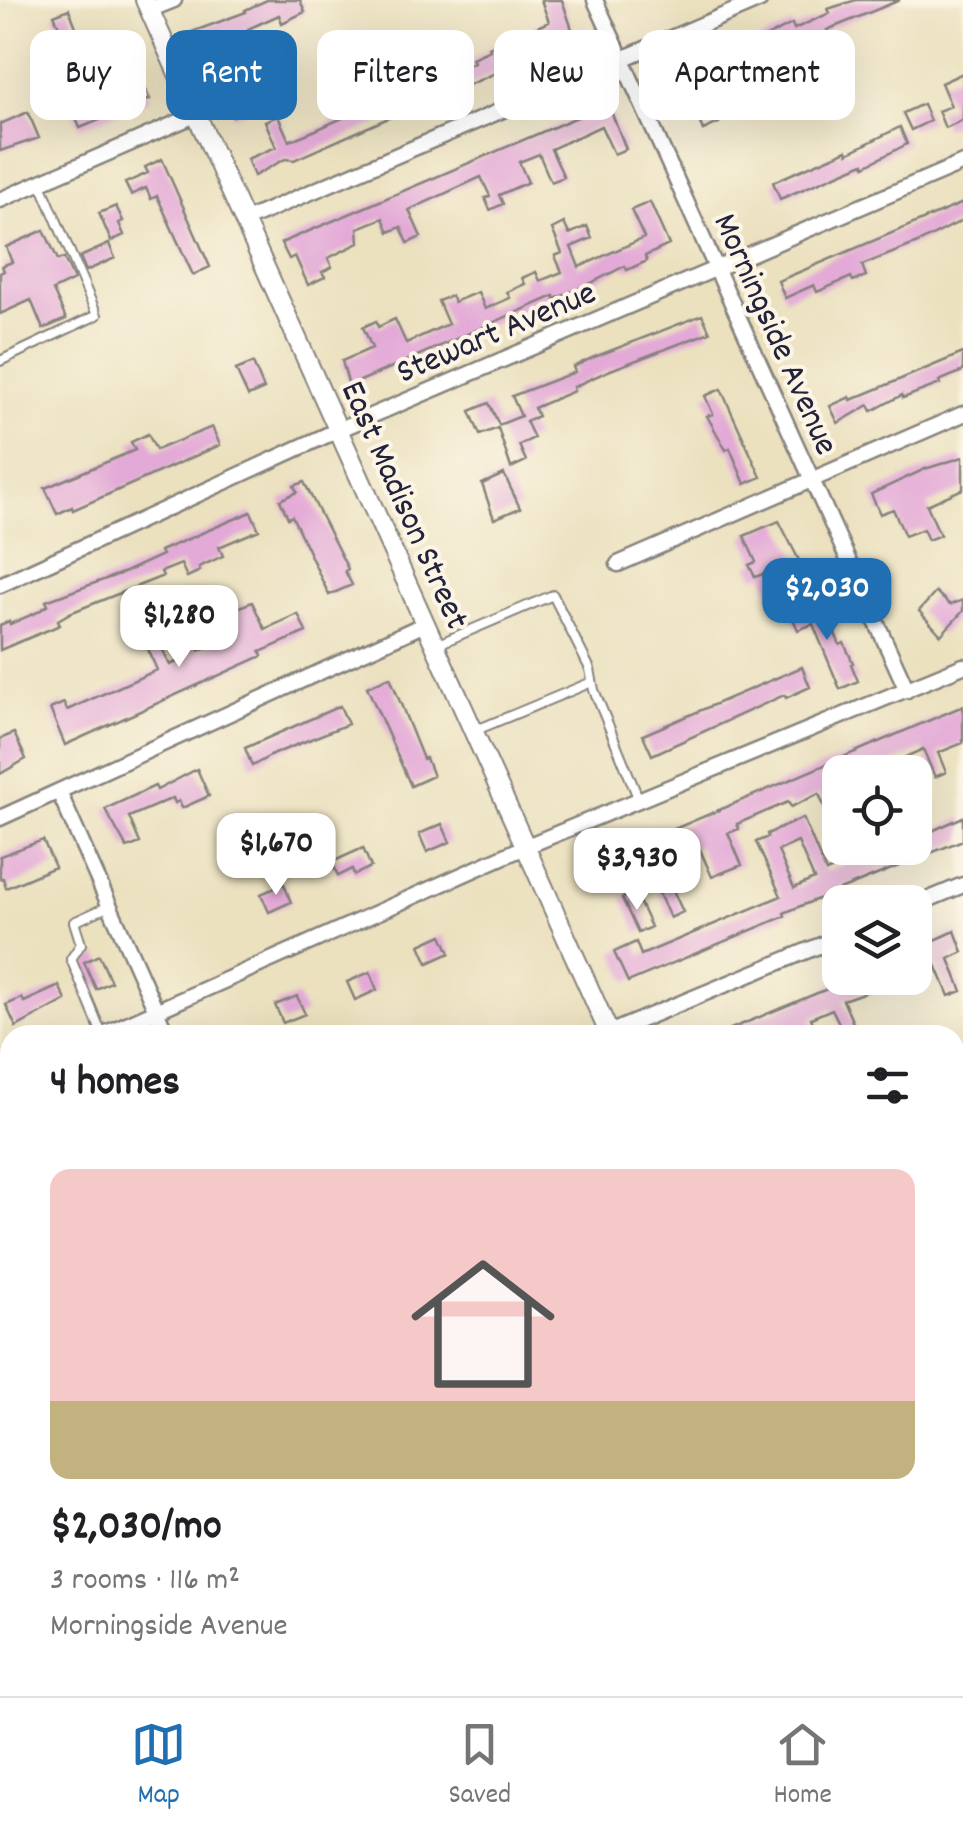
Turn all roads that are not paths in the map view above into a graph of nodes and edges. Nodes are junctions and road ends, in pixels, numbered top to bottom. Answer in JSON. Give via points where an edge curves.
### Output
{"nodes":[{"id":1,"x":174,"y":0,"type":"edge"},
{"id":2,"x":595,"y":0,"type":"edge"},
{"id":3,"x":760,"y":0,"type":"edge"},
{"id":4,"x":147,"y":5,"type":"edge"},
{"id":5,"x":166,"y":49,"type":"edge"},
{"id":6,"x":622,"y":60,"type":"junction"},
{"id":7,"x":183,"y":120,"type":"edge"},
{"id":8,"x":197,"y":120,"type":"edge"},
{"id":9,"x":963,"y":163,"type":"edge"},
{"id":10,"x":40,"y":182,"type":"junction"},
{"id":11,"x":0,"y":200,"type":"edge"},
{"id":12,"x":243,"y":222,"type":"junction"},
{"id":13,"x":716,"y":268,"type":"junction"},
{"id":14,"x":0,"y":361,"type":"edge"},
{"id":15,"x":963,"y":414,"type":"edge"},
{"id":16,"x":338,"y":430,"type":"junction"},
{"id":17,"x":810,"y":479,"type":"junction"},
{"id":18,"x":618,"y":564,"type":"dead end"},
{"id":19,"x":0,"y":584,"type":"edge"},
{"id":20,"x":425,"y":624,"type":"junction"},
{"id":21,"x":434,"y":645,"type":"junction"},
{"id":22,"x":963,"y":666,"type":"edge"},
{"id":23,"x":592,"y":682,"type":"junction"},
{"id":24,"x":907,"y":690,"type":"junction"},
{"id":25,"x":474,"y":731,"type":"junction"},
{"id":26,"x":58,"y":792,"type":"junction"},
{"id":27,"x":639,"y":800,"type":"junction"},
{"id":28,"x":0,"y":818,"type":"edge"},
{"id":29,"x":528,"y":846,"type":"junction"},
{"id":30,"x":963,"y":885,"type":"edge"},
{"id":31,"x":932,"y":898,"type":"edge"},
{"id":32,"x":109,"y":906,"type":"junction"},
{"id":33,"x":822,"y":945,"type":"edge"},
{"id":34,"x":156,"y":1010,"type":"junction"},
{"id":35,"x":98,"y":1025,"type":"edge"},
{"id":36,"x":124,"y":1025,"type":"edge"},
{"id":37,"x":163,"y":1025,"type":"edge"},
{"id":38,"x":604,"y":1025,"type":"edge"},
{"id":39,"x":630,"y":1025,"type":"edge"}],
"edges":[{"from":1,"to":4,"type":"street"},
{"from":2,"to":6,"type":"street","name":"Morningside Avenue"},
{"from":3,"to":6,"type":"street"},
{"from":4,"to":5,"type":"street","name":"East Madison Street"},
{"from":6,"to":12,"type":"street"},
{"from":6,"to":13,"type":"street","name":"Morningside Avenue"},
{"from":7,"to":10,"type":"street"},
{"from":8,"to":12,"type":"street","name":"East Madison Street"},
{"from":9,"to":13,"type":"street","name":"Stewart Avenue"},
{"from":10,"to":11,"type":"street"},
{"from":10,"to":14,"type":"lane","via":[[97,315]]},
{"from":12,"to":16,"type":"street","name":"East Madison Street"},
{"from":13,"to":16,"type":"street","name":"Stewart Avenue"},
{"from":13,"to":17,"type":"street","name":"Morningside Avenue"},
{"from":15,"to":17,"type":"street"},
{"from":16,"to":19,"type":"street","name":"Stewart Avenue"},
{"from":16,"to":20,"type":"street","name":"East Madison Street"},
{"from":17,"to":18,"type":"street"},
{"from":17,"to":24,"type":"street","name":"Morningside Avenue"},
{"from":20,"to":21,"type":"street","name":"East Madison Street"},
{"from":20,"to":26,"type":"street"},
{"from":21,"to":23,"type":"lane","via":[[553,595]]},
{"from":21,"to":25,"type":"street","name":"East Madison Street"},
{"from":22,"to":24,"type":"street"},
{"from":23,"to":25,"type":"lane"},
{"from":23,"to":27,"type":"lane"},
{"from":24,"to":27,"type":"street"},
{"from":25,"to":29,"type":"street","name":"East Madison Street"},
{"from":26,"to":28,"type":"street"},
{"from":26,"to":32,"type":"street"},
{"from":27,"to":29,"type":"street"},
{"from":29,"to":34,"type":"street"},
{"from":29,"to":38,"type":"street","name":"East Madison Street"},
{"from":30,"to":31,"type":"street"},
{"from":32,"to":34,"type":"street"},
{"from":32,"to":35,"type":"lane","via":[[74,922],[81,944],[71,960]]},
{"from":33,"to":39,"type":"street"},
{"from":34,"to":36,"type":"street"},
{"from":34,"to":37,"type":"street"}]}
